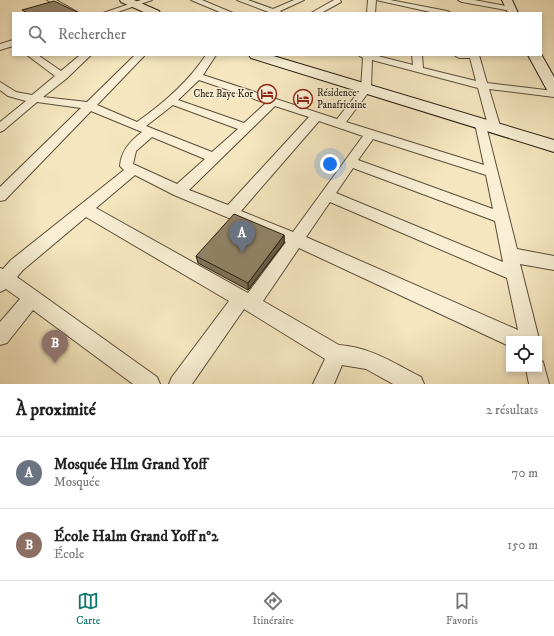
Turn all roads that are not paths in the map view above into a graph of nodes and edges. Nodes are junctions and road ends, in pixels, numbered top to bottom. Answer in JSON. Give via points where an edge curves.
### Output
{"nodes":[{"id":1,"x":51,"y":0,"type":"edge"},
{"id":2,"x":148,"y":0,"type":"edge"},
{"id":3,"x":195,"y":0,"type":"edge"},
{"id":4,"x":215,"y":0,"type":"edge"},
{"id":5,"x":241,"y":0,"type":"edge"},
{"id":6,"x":260,"y":0,"type":"edge"},
{"id":7,"x":300,"y":0,"type":"edge"},
{"id":8,"x":372,"y":0,"type":"edge"},
{"id":9,"x":379,"y":0,"type":"edge"},
{"id":10,"x":338,"y":1,"type":"edge"},
{"id":11,"x":130,"y":2,"type":"edge"},
{"id":12,"x":461,"y":2,"type":"edge"},
{"id":13,"x":204,"y":4,"type":"junction"},
{"id":14,"x":251,"y":4,"type":"junction"},
{"id":15,"x":510,"y":7,"type":"edge"},
{"id":16,"x":412,"y":10,"type":"edge"},
{"id":17,"x":73,"y":12,"type":"edge"},
{"id":18,"x":109,"y":12,"type":"edge"},
{"id":19,"x":153,"y":12,"type":"edge"},
{"id":20,"x":226,"y":12,"type":"edge"},
{"id":21,"x":276,"y":12,"type":"edge"},
{"id":22,"x":317,"y":12,"type":"edge"},
{"id":23,"x":335,"y":12,"type":"edge"},
{"id":24,"x":371,"y":12,"type":"edge"},
{"id":25,"x":435,"y":12,"type":"edge"},
{"id":26,"x":12,"y":43,"type":"edge"},
{"id":27,"x":0,"y":47,"type":"edge"},
{"id":28,"x":33,"y":56,"type":"edge"},
{"id":29,"x":85,"y":56,"type":"edge"},
{"id":30,"x":139,"y":56,"type":"edge"},
{"id":31,"x":210,"y":56,"type":"edge"},
{"id":32,"x":259,"y":56,"type":"edge"},
{"id":33,"x":366,"y":56,"type":"edge"},
{"id":34,"x":369,"y":56,"type":"edge"},
{"id":35,"x":417,"y":56,"type":"edge"},
{"id":36,"x":474,"y":56,"type":"edge"},
{"id":37,"x":536,"y":56,"type":"edge"},
{"id":38,"x":418,"y":70,"type":"junction"},
{"id":39,"x":197,"y":76,"type":"junction"},
{"id":40,"x":62,"y":77,"type":"junction"},
{"id":41,"x":483,"y":85,"type":"junction"},
{"id":42,"x":2,"y":89,"type":"edge"},
{"id":43,"x":366,"y":89,"type":"junction"},
{"id":44,"x":554,"y":90,"type":"edge"},
{"id":45,"x":554,"y":94,"type":"edge"},
{"id":46,"x":34,"y":99,"type":"junction"},
{"id":47,"x":170,"y":101,"type":"junction"},
{"id":48,"x":274,"y":102,"type":"junction"},
{"id":49,"x":89,"y":106,"type":"junction"},
{"id":50,"x":317,"y":116,"type":"junction"},
{"id":51,"x":340,"y":124,"type":"junction"},
{"id":52,"x":137,"y":127,"type":"junction"},
{"id":53,"x":488,"y":127,"type":"junction"},
{"id":54,"x":0,"y":128,"type":"edge"},
{"id":55,"x":246,"y":128,"type":"junction"},
{"id":56,"x":151,"y":132,"type":"junction"},
{"id":57,"x":370,"y":134,"type":"junction"},
{"id":58,"x":554,"y":146,"type":"edge"},
{"id":59,"x":214,"y":158,"type":"junction"},
{"id":60,"x":350,"y":162,"type":"junction"},
{"id":61,"x":133,"y":170,"type":"junction"},
{"id":62,"x":492,"y":172,"type":"junction"},
{"id":63,"x":179,"y":190,"type":"junction"},
{"id":64,"x":326,"y":195,"type":"junction"},
{"id":65,"x":0,"y":196,"type":"edge"},
{"id":66,"x":85,"y":209,"type":"junction"},
{"id":67,"x":232,"y":211,"type":"junction"},
{"id":68,"x":502,"y":218,"type":"junction"},
{"id":69,"x":295,"y":239,"type":"junction"},
{"id":70,"x":510,"y":255,"type":"junction"},
{"id":71,"x":554,"y":263,"type":"edge"},
{"id":72,"x":515,"y":274,"type":"junction"},
{"id":73,"x":2,"y":279,"type":"edge"},
{"id":74,"x":32,"y":298,"type":"junction"},
{"id":75,"x":246,"y":301,"type":"junction"},
{"id":76,"x":0,"y":336,"type":"edge"},
{"id":77,"x":509,"y":336,"type":"edge"},
{"id":78,"x":528,"y":336,"type":"edge"},
{"id":79,"x":337,"y":355,"type":"junction"},
{"id":80,"x":537,"y":372,"type":"edge"},
{"id":81,"x":150,"y":384,"type":"edge"},
{"id":82,"x":179,"y":384,"type":"edge"},
{"id":83,"x":323,"y":384,"type":"edge"},
{"id":84,"x":414,"y":384,"type":"edge"},
{"id":85,"x":539,"y":384,"type":"edge"}],
"edges":[{"from":1,"to":17,"type":"street"},
{"from":2,"to":11,"type":"street"},
{"from":3,"to":13,"type":"street"},
{"from":4,"to":13,"type":"street"},
{"from":5,"to":14,"type":"street"},
{"from":6,"to":14,"type":"street"},
{"from":7,"to":21,"type":"street"},
{"from":8,"to":24,"type":"street"},
{"from":9,"to":16,"type":"street"},
{"from":10,"to":22,"type":"street"},
{"from":10,"to":23,"type":"street"},
{"from":11,"to":18,"type":"street"},
{"from":11,"to":19,"type":"street"},
{"from":12,"to":15,"type":"street"},
{"from":13,"to":20,"type":"street"},
{"from":14,"to":21,"type":"street"},
{"from":16,"to":25,"type":"street"},
{"from":26,"to":27,"type":"street"},
{"from":28,"to":40,"type":"street"},
{"from":29,"to":40,"type":"street"},
{"from":30,"to":49,"type":"street"},
{"from":31,"to":39,"type":"street"},
{"from":32,"to":43,"type":"street"},
{"from":33,"to":43,"type":"street"},
{"from":34,"to":38,"type":"street"},
{"from":35,"to":38,"type":"street"},
{"from":36,"to":41,"type":"street"},
{"from":37,"to":44,"type":"street"},
{"from":38,"to":41,"type":"street"},
{"from":39,"to":47,"type":"street"},
{"from":39,"to":48,"type":"street"},
{"from":40,"to":46,"type":"street"},
{"from":41,"to":45,"type":"street"},
{"from":41,"to":53,"type":"street"},
{"from":42,"to":46,"type":"street"},
{"from":43,"to":51,"type":"street"},
{"from":43,"to":53,"type":"street"},
{"from":46,"to":49,"type":"street"},
{"from":46,"to":54,"type":"street"},
{"from":47,"to":52,"type":"street"},
{"from":47,"to":55,"type":"street"},
{"from":48,"to":50,"type":"street"},
{"from":48,"to":55,"type":"street"},
{"from":49,"to":52,"type":"street"},
{"from":49,"to":65,"type":"street"},
{"from":50,"to":51,"type":"street"},
{"from":50,"to":67,"type":"street"},
{"from":51,"to":57,"type":"street"},
{"from":52,"to":56,"type":"street"},
{"from":53,"to":58,"type":"street"},
{"from":53,"to":62,"type":"street"},
{"from":55,"to":59,"type":"street"},
{"from":56,"to":59,"type":"street"},
{"from":56,"to":61,"type":"street","via":[[139,140],[128,154],[127,166]]},
{"from":57,"to":60,"type":"street"},
{"from":57,"to":62,"type":"street"},
{"from":59,"to":63,"type":"street"},
{"from":60,"to":64,"type":"street"},
{"from":60,"to":68,"type":"street"},
{"from":61,"to":63,"type":"street"},
{"from":61,"to":66,"type":"street"},
{"from":62,"to":68,"type":"street"},
{"from":63,"to":67,"type":"street"},
{"from":64,"to":69,"type":"street"},
{"from":64,"to":72,"type":"street"},
{"from":66,"to":73,"type":"street"},
{"from":66,"to":75,"type":"street"},
{"from":67,"to":69,"type":"street"},
{"from":68,"to":70,"type":"street"},
{"from":69,"to":75,"type":"street"},
{"from":69,"to":77,"type":"street"},
{"from":70,"to":71,"type":"street"},
{"from":70,"to":72,"type":"street"},
{"from":72,"to":78,"type":"street"},
{"from":73,"to":74,"type":"street"},
{"from":74,"to":76,"type":"street"},
{"from":74,"to":81,"type":"street"},
{"from":75,"to":79,"type":"street"},
{"from":75,"to":82,"type":"street"},
{"from":79,"to":83,"type":"street"},
{"from":79,"to":84,"type":"street","via":[[369,360]]},
{"from":80,"to":85,"type":"street"}]}
